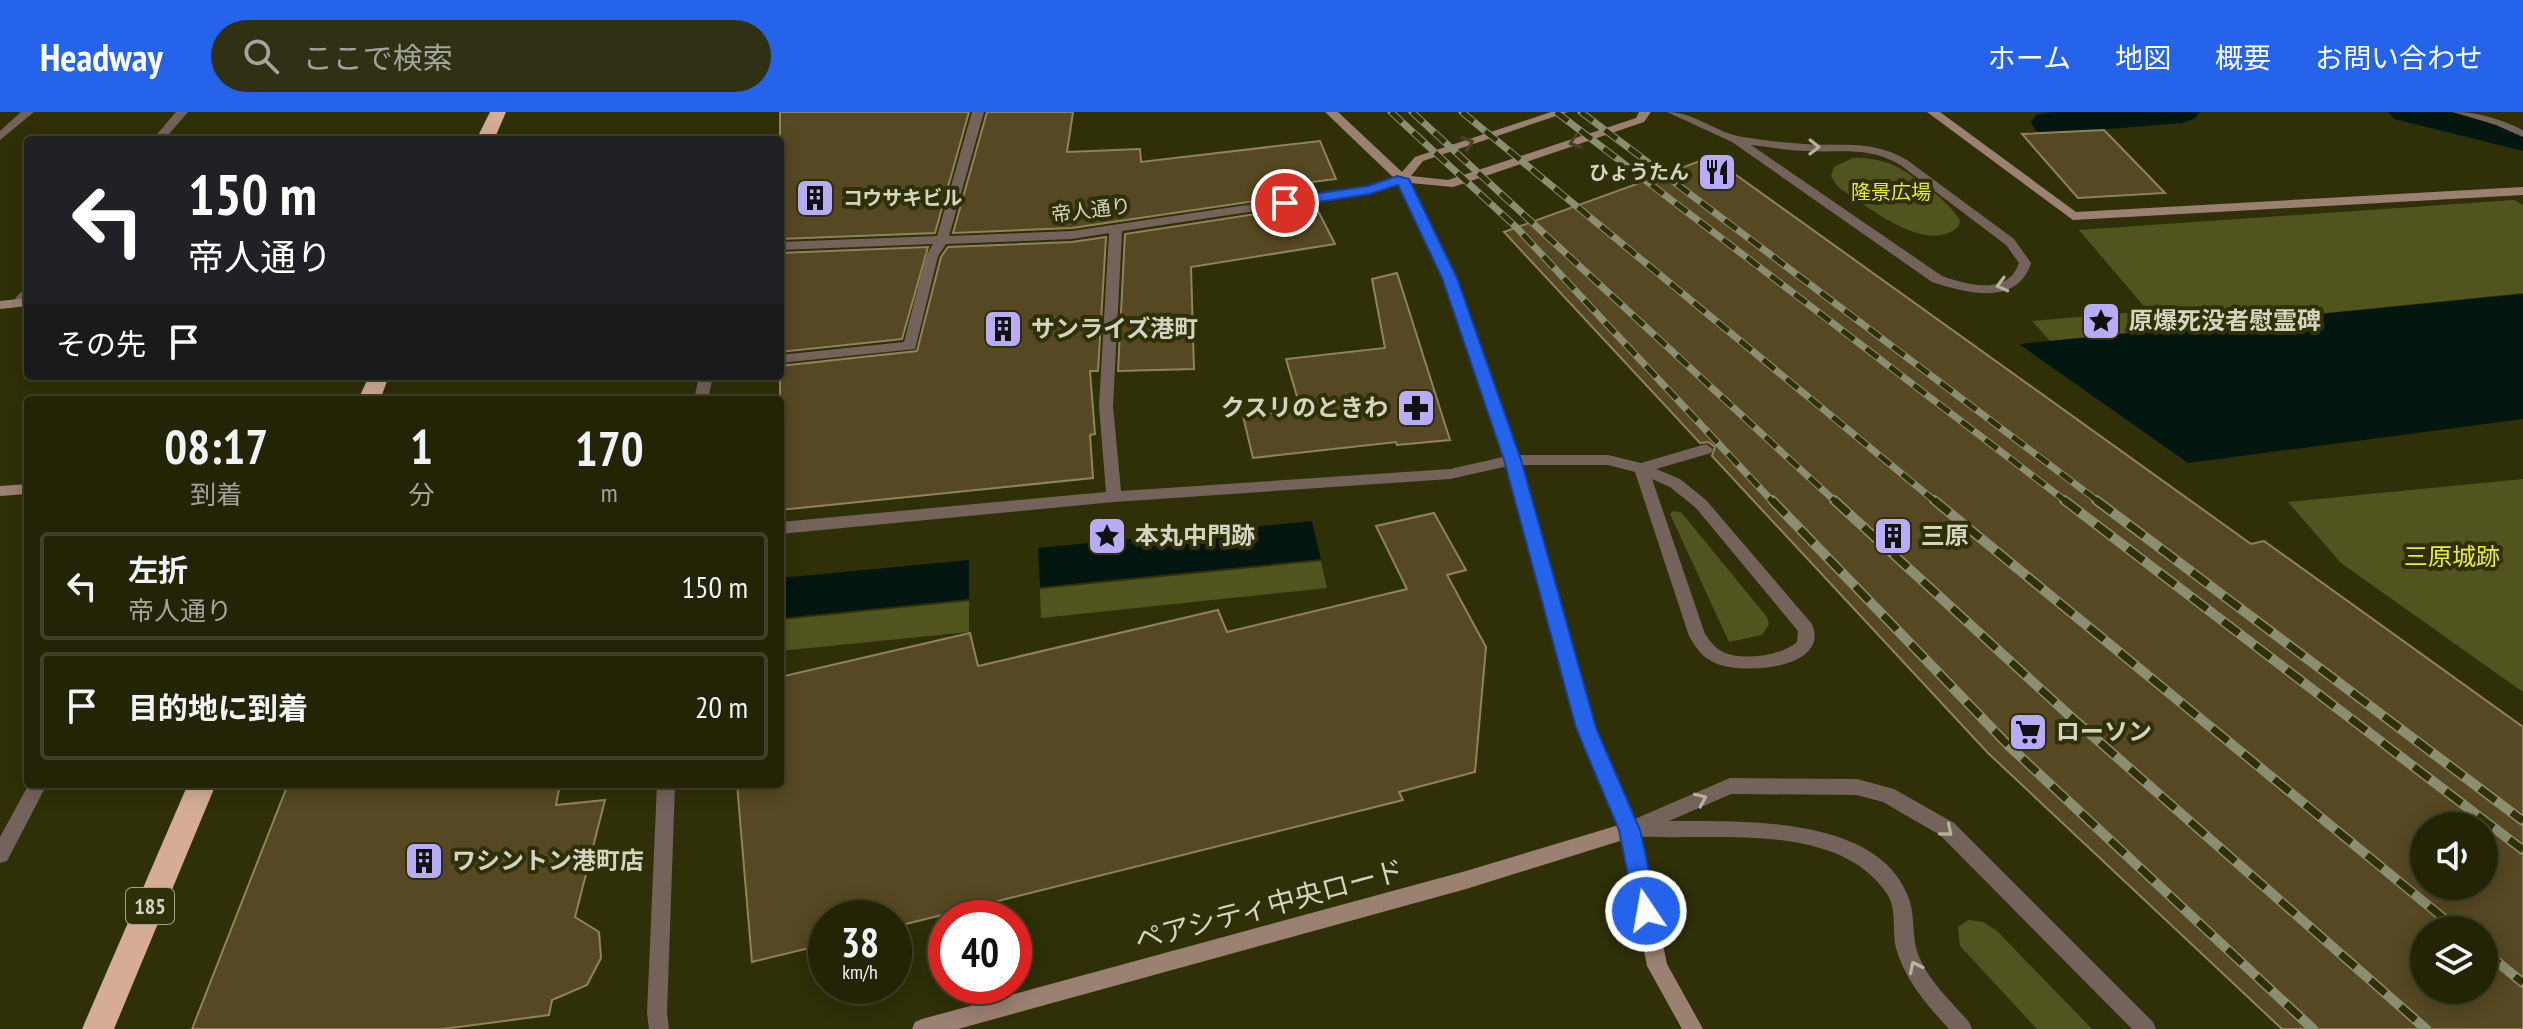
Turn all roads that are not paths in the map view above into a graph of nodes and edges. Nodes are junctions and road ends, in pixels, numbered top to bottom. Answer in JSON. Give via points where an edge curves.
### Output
{"nodes":[{"id":1,"x":28,"y":112,"type":"edge"},
{"id":2,"x":182,"y":112,"type":"edge"},
{"id":3,"x":498,"y":112,"type":"edge"},
{"id":4,"x":978,"y":112,"type":"edge"},
{"id":5,"x":1331,"y":112,"type":"edge"},
{"id":6,"x":1562,"y":112,"type":"edge"},
{"id":7,"x":1645,"y":112,"type":"edge"},
{"id":8,"x":1673,"y":112,"type":"edge"},
{"id":9,"x":1933,"y":112,"type":"edge"},
{"id":10,"x":2459,"y":112,"type":"edge"},
{"id":11,"x":2523,"y":134,"type":"edge"},
{"id":12,"x":161,"y":136,"type":"edge"},
{"id":13,"x":487,"y":136,"type":"edge"},
{"id":14,"x":0,"y":137,"type":"edge"},
{"id":15,"x":1736,"y":140,"type":"junction"},
{"id":16,"x":1402,"y":179,"type":"junction"},
{"id":17,"x":2523,"y":191,"type":"edge"},
{"id":18,"x":1116,"y":228,"type":"junction"},
{"id":19,"x":942,"y":240,"type":"junction"},
{"id":20,"x":784,"y":246,"type":"edge"},
{"id":21,"x":24,"y":299,"type":"edge"},
{"id":22,"x":0,"y":305,"type":"edge"},
{"id":23,"x":784,"y":359,"type":"edge"},
{"id":24,"x":1706,"y":449,"type":"dead end"},
{"id":25,"x":1512,"y":460,"type":"junction"},
{"id":26,"x":1641,"y":468,"type":"junction"},
{"id":27,"x":24,"y":489,"type":"edge"},
{"id":28,"x":0,"y":491,"type":"edge"},
{"id":29,"x":1114,"y":497,"type":"junction"},
{"id":30,"x":784,"y":528,"type":"edge"},
{"id":31,"x":36,"y":788,"type":"edge"},
{"id":32,"x":200,"y":788,"type":"edge"},
{"id":33,"x":666,"y":788,"type":"edge"},
{"id":34,"x":1630,"y":830,"type":"junction"},
{"id":35,"x":0,"y":855,"type":"edge"},
{"id":36,"x":98,"y":1029,"type":"edge"},
{"id":37,"x":659,"y":1029,"type":"edge"},
{"id":38,"x":922,"y":1029,"type":"edge"},
{"id":39,"x":1693,"y":1029,"type":"edge"},
{"id":40,"x":1962,"y":1029,"type":"edge"},
{"id":41,"x":2146,"y":1029,"type":"edge"}],
"edges":[{"from":1,"to":14,"type":"street"},
{"from":2,"to":12,"type":"street"},
{"from":3,"to":13,"type":"highway"},
{"from":4,"to":19,"type":"street"},
{"from":5,"to":16,"type":"street"},
{"from":16,"to":6,"type":"street","one_way":true,"via":[[1419,159]]},
{"from":7,"to":16,"type":"street","one_way":true,"via":[[1640,120],[1449,184]]},
{"from":8,"to":15,"type":"street"},
{"from":9,"to":17,"type":"street","via":[[2073,216]]},
{"from":10,"to":11,"type":"street"},
{"from":15,"to":15,"type":"street","one_way":true,"via":[[1806,148],[1862,147],[1895,157],[2010,242],[2025,263],[2022,276],[1987,289],[1937,279]]},
{"from":16,"to":18,"type":"street","name":"帝人通り","via":[[1370,190]]},
{"from":16,"to":25,"type":"street","via":[[1450,278]]},
{"from":18,"to":19,"type":"street","name":"帝人通り"},
{"from":18,"to":29,"type":"street","via":[[1106,406]]},
{"from":19,"to":20,"type":"street","name":"帝人通り"},
{"from":19,"to":23,"type":"street","via":[[932,256],[910,346]]},
{"from":21,"to":22,"type":"street"},
{"from":24,"to":26,"type":"street"},
{"from":25,"to":26,"type":"street","via":[[1608,460]]},
{"from":25,"to":29,"type":"street","via":[[1450,474]]},
{"from":25,"to":34,"type":"street","via":[[1586,728]]},
{"from":26,"to":26,"type":"street","via":[[1675,483],[1701,504],[1806,629],[1806,641],[1795,655],[1734,662],[1705,648]]},
{"from":27,"to":28,"type":"street"},
{"from":29,"to":30,"type":"street"},
{"from":31,"to":35,"type":"street"},
{"from":32,"to":36,"type":"highway","number":"185"},
{"from":33,"to":37,"type":"street"},
{"from":34,"to":38,"type":"street","name":"ペアシティ中央ロード"},
{"from":34,"to":39,"type":"street","via":[[1657,966]]},
{"from":40,"to":34,"type":"street","one_way":true,"via":[[1924,985],[1910,959],[1905,914],[1895,889],[1851,850],[1743,830]]},
{"from":34,"to":41,"type":"street","one_way":true,"via":[[1730,786],[1857,787],[1888,795],[1947,829]]}]}
